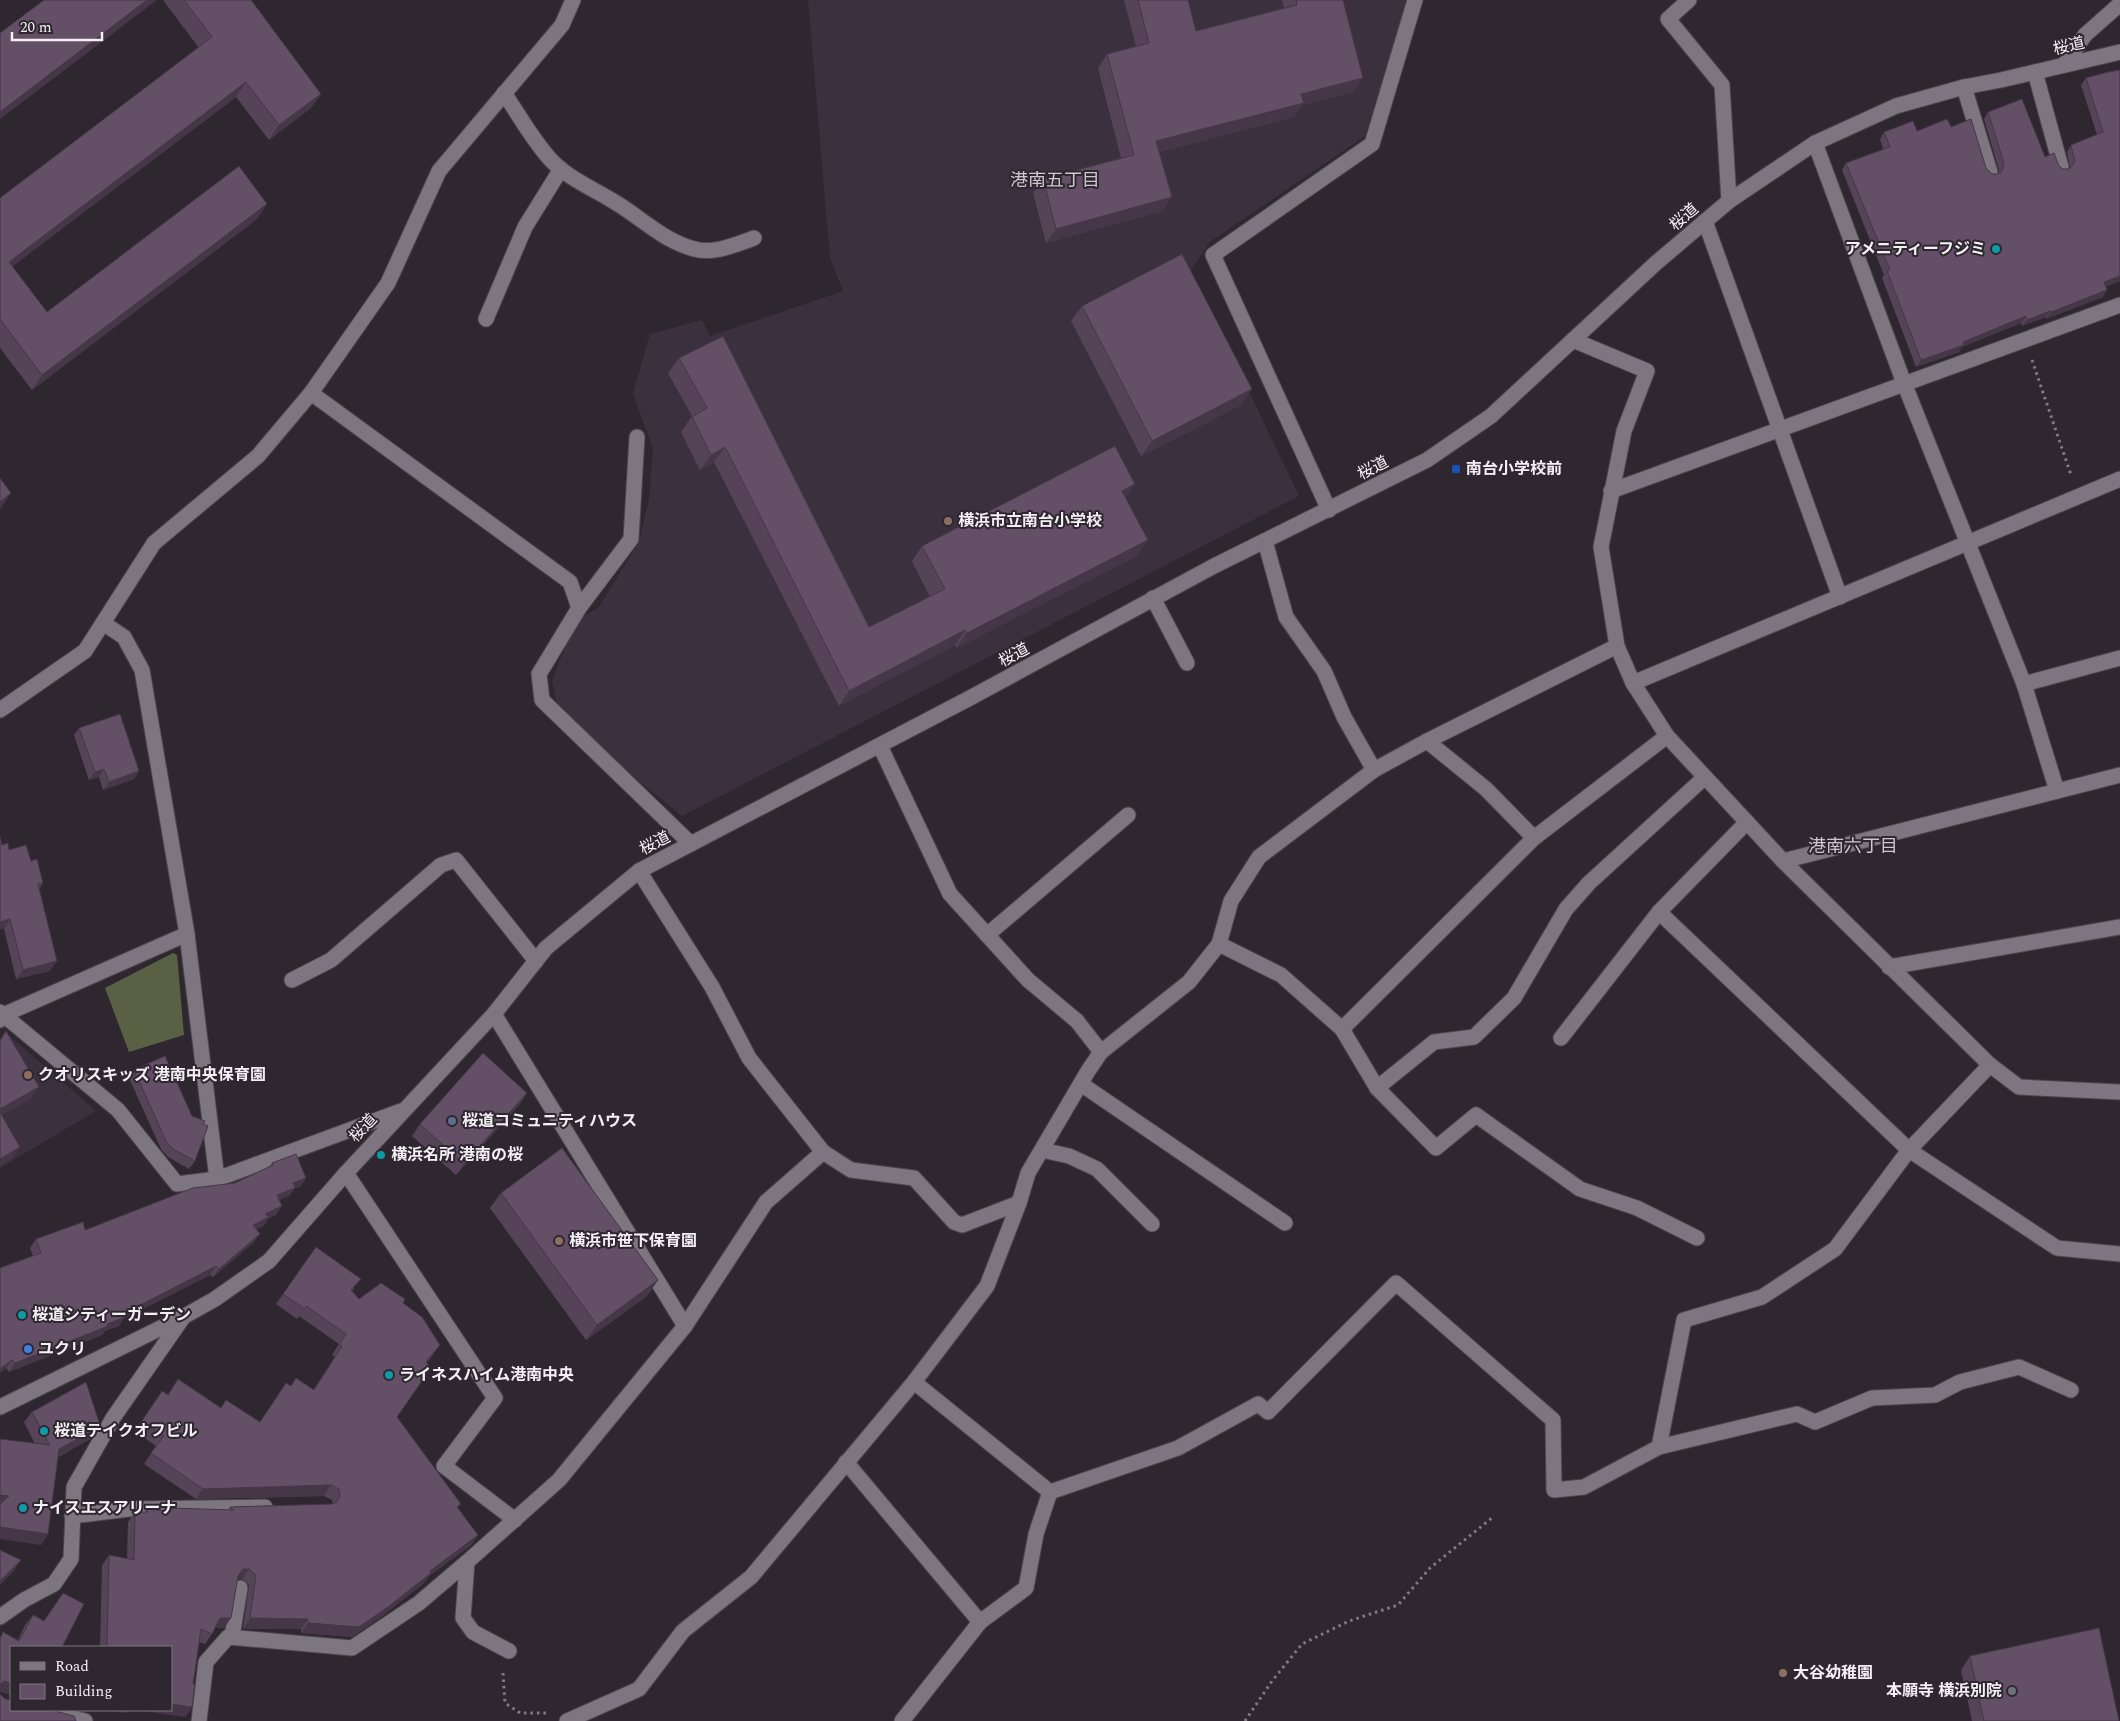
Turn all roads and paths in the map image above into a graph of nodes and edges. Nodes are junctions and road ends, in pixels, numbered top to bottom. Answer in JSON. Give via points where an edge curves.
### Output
{"nodes":[{"id":1,"x":573,"y":0,"type":"edge"},
{"id":2,"x":1414,"y":0,"type":"edge"},
{"id":3,"x":1689,"y":0,"type":"edge"},
{"id":4,"x":2120,"y":4,"type":"edge"},
{"id":5,"x":2120,"y":52,"type":"edge"},
{"id":6,"x":2064,"y":65,"type":"junction"},
{"id":7,"x":2035,"y":72,"type":"junction"},
{"id":8,"x":1964,"y":87,"type":"junction"},
{"id":9,"x":504,"y":93,"type":"junction"},
{"id":10,"x":1815,"y":143,"type":"junction"},
{"id":11,"x":2061,"y":167,"type":"edge"},
{"id":12,"x":561,"y":169,"type":"junction"},
{"id":13,"x":1990,"y":172,"type":"edge"},
{"id":14,"x":1729,"y":201,"type":"junction"},
{"id":15,"x":1705,"y":221,"type":"junction"},
{"id":16,"x":754,"y":238,"type":"dead end"},
{"id":17,"x":2120,"y":305,"type":"edge"},
{"id":18,"x":486,"y":319,"type":"dead end"},
{"id":19,"x":1573,"y":340,"type":"junction"},
{"id":20,"x":2039,"y":380,"type":"dead end"},
{"id":21,"x":1904,"y":383,"type":"junction"},
{"id":22,"x":310,"y":393,"type":"junction"},
{"id":23,"x":1779,"y":429,"type":"junction"},
{"id":24,"x":637,"y":437,"type":"dead end"},
{"id":25,"x":2070,"y":472,"type":"dead end"},
{"id":26,"x":2120,"y":479,"type":"edge"},
{"id":27,"x":1611,"y":491,"type":"junction"},
{"id":28,"x":1328,"y":510,"type":"junction"},
{"id":29,"x":1265,"y":541,"type":"junction"},
{"id":30,"x":1967,"y":544,"type":"junction"},
{"id":31,"x":1840,"y":597,"type":"junction"},
{"id":32,"x":1153,"y":598,"type":"junction"},
{"id":33,"x":579,"y":608,"type":"junction"},
{"id":34,"x":103,"y":623,"type":"junction"},
{"id":35,"x":1617,"y":646,"type":"junction"},
{"id":36,"x":2120,"y":658,"type":"edge"},
{"id":37,"x":1187,"y":663,"type":"dead end"},
{"id":38,"x":1633,"y":683,"type":"junction"},
{"id":39,"x":2024,"y":684,"type":"junction"},
{"id":40,"x":0,"y":710,"type":"edge"},
{"id":41,"x":1667,"y":736,"type":"junction"},
{"id":42,"x":1426,"y":741,"type":"junction"},
{"id":43,"x":880,"y":746,"type":"junction"},
{"id":44,"x":1374,"y":770,"type":"junction"},
{"id":45,"x":2120,"y":775,"type":"edge"},
{"id":46,"x":1705,"y":777,"type":"junction"},
{"id":47,"x":2057,"y":792,"type":"junction"},
{"id":48,"x":1128,"y":815,"type":"dead end"},
{"id":49,"x":1747,"y":822,"type":"junction"},
{"id":50,"x":1534,"y":838,"type":"junction"},
{"id":51,"x":691,"y":844,"type":"junction"},
{"id":52,"x":1783,"y":861,"type":"junction"},
{"id":53,"x":638,"y":871,"type":"junction"},
{"id":54,"x":1659,"y":912,"type":"junction"},
{"id":55,"x":2120,"y":927,"type":"edge"},
{"id":56,"x":187,"y":934,"type":"junction"},
{"id":57,"x":987,"y":935,"type":"junction"},
{"id":58,"x":1219,"y":944,"type":"junction"},
{"id":59,"x":536,"y":960,"type":"junction"},
{"id":60,"x":1889,"y":968,"type":"junction"},
{"id":61,"x":292,"y":980,"type":"dead end"},
{"id":62,"x":494,"y":1014,"type":"junction"},
{"id":63,"x":1,"y":1016,"type":"edge"},
{"id":64,"x":1342,"y":1029,"type":"junction"},
{"id":65,"x":1561,"y":1038,"type":"dead end"},
{"id":66,"x":1101,"y":1052,"type":"junction"},
{"id":67,"x":1990,"y":1065,"type":"junction"},
{"id":68,"x":1081,"y":1084,"type":"junction"},
{"id":69,"x":1377,"y":1088,"type":"junction"},
{"id":70,"x":2120,"y":1092,"type":"edge"},
{"id":71,"x":405,"y":1109,"type":"junction"},
{"id":72,"x":1042,"y":1150,"type":"junction"},
{"id":73,"x":1908,"y":1150,"type":"junction"},
{"id":74,"x":823,"y":1152,"type":"junction"},
{"id":75,"x":346,"y":1173,"type":"junction"},
{"id":76,"x":217,"y":1179,"type":"junction"},
{"id":77,"x":1019,"y":1203,"type":"junction"},
{"id":78,"x":1285,"y":1223,"type":"dead end"},
{"id":79,"x":1152,"y":1224,"type":"dead end"},
{"id":80,"x":1696,"y":1238,"type":"dead end"},
{"id":81,"x":2120,"y":1254,"type":"edge"},
{"id":82,"x":183,"y":1317,"type":"junction"},
{"id":83,"x":685,"y":1326,"type":"junction"},
{"id":84,"x":914,"y":1382,"type":"junction"},
{"id":85,"x":2071,"y":1390,"type":"dead end"},
{"id":86,"x":0,"y":1407,"type":"edge"},
{"id":87,"x":1659,"y":1447,"type":"junction"},
{"id":88,"x":846,"y":1462,"type":"junction"},
{"id":89,"x":1050,"y":1492,"type":"junction"},
{"id":90,"x":277,"y":1507,"type":"edge"},
{"id":91,"x":72,"y":1516,"type":"junction"},
{"id":92,"x":1493,"y":1517,"type":"dead end"},
{"id":93,"x":515,"y":1520,"type":"junction"},
{"id":94,"x":467,"y":1562,"type":"junction"},
{"id":95,"x":240,"y":1588,"type":"edge"},
{"id":96,"x":0,"y":1617,"type":"edge"},
{"id":97,"x":980,"y":1622,"type":"junction"},
{"id":98,"x":232,"y":1637,"type":"junction"},
{"id":99,"x":509,"y":1651,"type":"dead end"},
{"id":100,"x":502,"y":1676,"type":"dead end"},
{"id":101,"x":46,"y":1711,"type":"edge"},
{"id":102,"x":534,"y":1714,"type":"dead end"},
{"id":103,"x":78,"y":1716,"type":"edge"},
{"id":104,"x":199,"y":1721,"type":"edge"},
{"id":105,"x":567,"y":1721,"type":"edge"},
{"id":106,"x":902,"y":1721,"type":"edge"},
{"id":107,"x":1245,"y":1721,"type":"edge"}],
"edges":[{"from":1,"to":9,"type":"street","via":[[562,25]]},
{"from":2,"to":28,"type":"street","via":[[1372,144],[1213,255]]},
{"from":3,"to":14,"type":"street","via":[[1668,19],[1722,84]]},
{"from":4,"to":6,"type":"street","via":[[2085,35]]},
{"from":5,"to":6,"type":"street","name":"桜道"},
{"from":6,"to":7,"type":"street","name":"桜道"},
{"from":7,"to":8,"type":"street","name":"桜道"},
{"from":7,"to":11,"type":"street"},
{"from":8,"to":10,"type":"street","name":"桜道","via":[[1896,106]]},
{"from":8,"to":13,"type":"street"},
{"from":9,"to":12,"type":"street","via":[[535,139]]},
{"from":9,"to":22,"type":"street","via":[[439,171],[388,283]]},
{"from":10,"to":14,"type":"street","name":"桜道"},
{"from":10,"to":21,"type":"street"},
{"from":12,"to":16,"type":"street","via":[[673,241],[700,251],[730,247]]},
{"from":12,"to":18,"type":"street","via":[[525,227]]},
{"from":14,"to":15,"type":"street","name":"桜道"},
{"from":15,"to":19,"type":"street","name":"桜道"},
{"from":15,"to":23,"type":"street"},
{"from":17,"to":21,"type":"street"},
{"from":19,"to":27,"type":"street","via":[[1647,371],[1624,430]]},
{"from":19,"to":28,"type":"street","name":"桜道","via":[[1491,416],[1435,454]]},
{"from":20,"to":25,"type":"path"},
{"from":21,"to":23,"type":"street"},
{"from":21,"to":30,"type":"street"},
{"from":22,"to":33,"type":"street","via":[[570,582]]},
{"from":22,"to":34,"type":"street","via":[[258,456],[154,543]]},
{"from":23,"to":27,"type":"street"},
{"from":23,"to":31,"type":"street"},
{"from":24,"to":33,"type":"street","via":[[631,539]]},
{"from":26,"to":30,"type":"street"},
{"from":27,"to":35,"type":"street","via":[[1601,547]]},
{"from":28,"to":29,"type":"street","name":"桜道"},
{"from":29,"to":32,"type":"street","name":"桜道"},
{"from":29,"to":44,"type":"street","via":[[1286,617],[1324,671],[1344,717]]},
{"from":30,"to":31,"type":"street"},
{"from":30,"to":39,"type":"street"},
{"from":31,"to":38,"type":"street"},
{"from":32,"to":37,"type":"street"},
{"from":32,"to":43,"type":"street","name":"桜道"},
{"from":33,"to":51,"type":"street","via":[[539,674],[542,700]]},
{"from":34,"to":40,"type":"street","via":[[85,651]]},
{"from":34,"to":56,"type":"street","via":[[124,638],[142,670]]},
{"from":35,"to":38,"type":"street"},
{"from":35,"to":42,"type":"street"},
{"from":36,"to":39,"type":"street"},
{"from":38,"to":41,"type":"street"},
{"from":39,"to":47,"type":"street"},
{"from":41,"to":46,"type":"street"},
{"from":41,"to":50,"type":"street"},
{"from":42,"to":44,"type":"street"},
{"from":42,"to":50,"type":"street","via":[[1486,789]]},
{"from":43,"to":51,"type":"street","name":"桜道"},
{"from":43,"to":57,"type":"street","via":[[950,894]]},
{"from":44,"to":58,"type":"street","via":[[1259,857],[1231,901]]},
{"from":45,"to":47,"type":"street"},
{"from":46,"to":49,"type":"street"},
{"from":46,"to":69,"type":"street","via":[[1589,883],[1566,909],[1514,998],[1474,1037],[1434,1042]]},
{"from":47,"to":52,"type":"street"},
{"from":48,"to":57,"type":"street"},
{"from":49,"to":52,"type":"street"},
{"from":49,"to":54,"type":"street"},
{"from":50,"to":64,"type":"street"},
{"from":51,"to":53,"type":"street","name":"桜道"},
{"from":52,"to":60,"type":"street"},
{"from":53,"to":59,"type":"street","name":"桜道"},
{"from":53,"to":74,"type":"street","via":[[712,987],[749,1058]]},
{"from":54,"to":65,"type":"street"},
{"from":54,"to":73,"type":"street"},
{"from":55,"to":60,"type":"street"},
{"from":56,"to":63,"type":"street"},
{"from":56,"to":76,"type":"street"},
{"from":57,"to":66,"type":"street","via":[[1028,980],[1077,1021]]},
{"from":58,"to":64,"type":"street","via":[[1281,975]]},
{"from":58,"to":66,"type":"street","via":[[1189,982]]},
{"from":59,"to":61,"type":"street","via":[[456,860],[441,866],[330,960]]},
{"from":59,"to":62,"type":"street","name":"桜道"},
{"from":60,"to":67,"type":"street"},
{"from":62,"to":71,"type":"street","name":"桜道"},
{"from":62,"to":83,"type":"street"},
{"from":63,"to":76,"type":"street","via":[[118,1110],[176,1184]]},
{"from":64,"to":69,"type":"street"},
{"from":66,"to":68,"type":"street"},
{"from":67,"to":70,"type":"street","via":[[2019,1087]]},
{"from":67,"to":73,"type":"street"},
{"from":68,"to":72,"type":"street"},
{"from":68,"to":78,"type":"street"},
{"from":69,"to":80,"type":"street","via":[[1436,1148],[1476,1115],[1580,1189],[1637,1208]]},
{"from":71,"to":75,"type":"street","name":"桜道"},
{"from":71,"to":76,"type":"street"},
{"from":72,"to":77,"type":"street","via":[[1028,1172]]},
{"from":72,"to":79,"type":"street","via":[[1069,1156],[1098,1169]]},
{"from":73,"to":81,"type":"street","via":[[2056,1248]]},
{"from":73,"to":87,"type":"street","via":[[1835,1249],[1762,1297],[1684,1320]]},
{"from":74,"to":77,"type":"street","via":[[851,1170],[914,1178],[954,1222],[962,1225]]},
{"from":74,"to":83,"type":"street","via":[[766,1202]]},
{"from":75,"to":82,"type":"street","name":"桜道","via":[[269,1261]]},
{"from":75,"to":93,"type":"street","via":[[495,1398],[444,1466]]},
{"from":77,"to":84,"type":"street","via":[[987,1286]]},
{"from":82,"to":86,"type":"street","name":"桜道"},
{"from":82,"to":91,"type":"street","via":[[113,1418],[74,1487]]},
{"from":83,"to":93,"type":"street","via":[[559,1480]]},
{"from":84,"to":88,"type":"street"},
{"from":84,"to":89,"type":"street"},
{"from":85,"to":87,"type":"street","via":[[2019,1367],[1960,1382],[1935,1395],[1872,1398],[1815,1422],[1798,1414]]},
{"from":87,"to":89,"type":"street","via":[[1584,1487],[1554,1490],[1553,1420],[1396,1283],[1268,1412],[1258,1404],[1178,1448]]},
{"from":88,"to":97,"type":"street"},
{"from":88,"to":105,"type":"street","via":[[751,1577],[683,1631],[639,1688]]},
{"from":89,"to":97,"type":"street","via":[[1036,1534],[1026,1588]]},
{"from":90,"to":91,"type":"street","via":[[129,1509]]},
{"from":91,"to":96,"type":"street","via":[[71,1559],[54,1584]]},
{"from":92,"to":107,"type":"path","via":[[1430,1568],[1398,1605],[1349,1621],[1302,1644]]},
{"from":93,"to":94,"type":"street"},
{"from":94,"to":98,"type":"street","via":[[420,1604],[352,1648]]},
{"from":94,"to":99,"type":"street","via":[[463,1618],[473,1632]]},
{"from":95,"to":98,"type":"street"},
{"from":97,"to":106,"type":"street"},
{"from":98,"to":104,"type":"street","via":[[228,1637],[206,1662]]},
{"from":100,"to":102,"type":"path","via":[[505,1703],[520,1713]]},
{"from":101,"to":103,"type":"street"}]}
